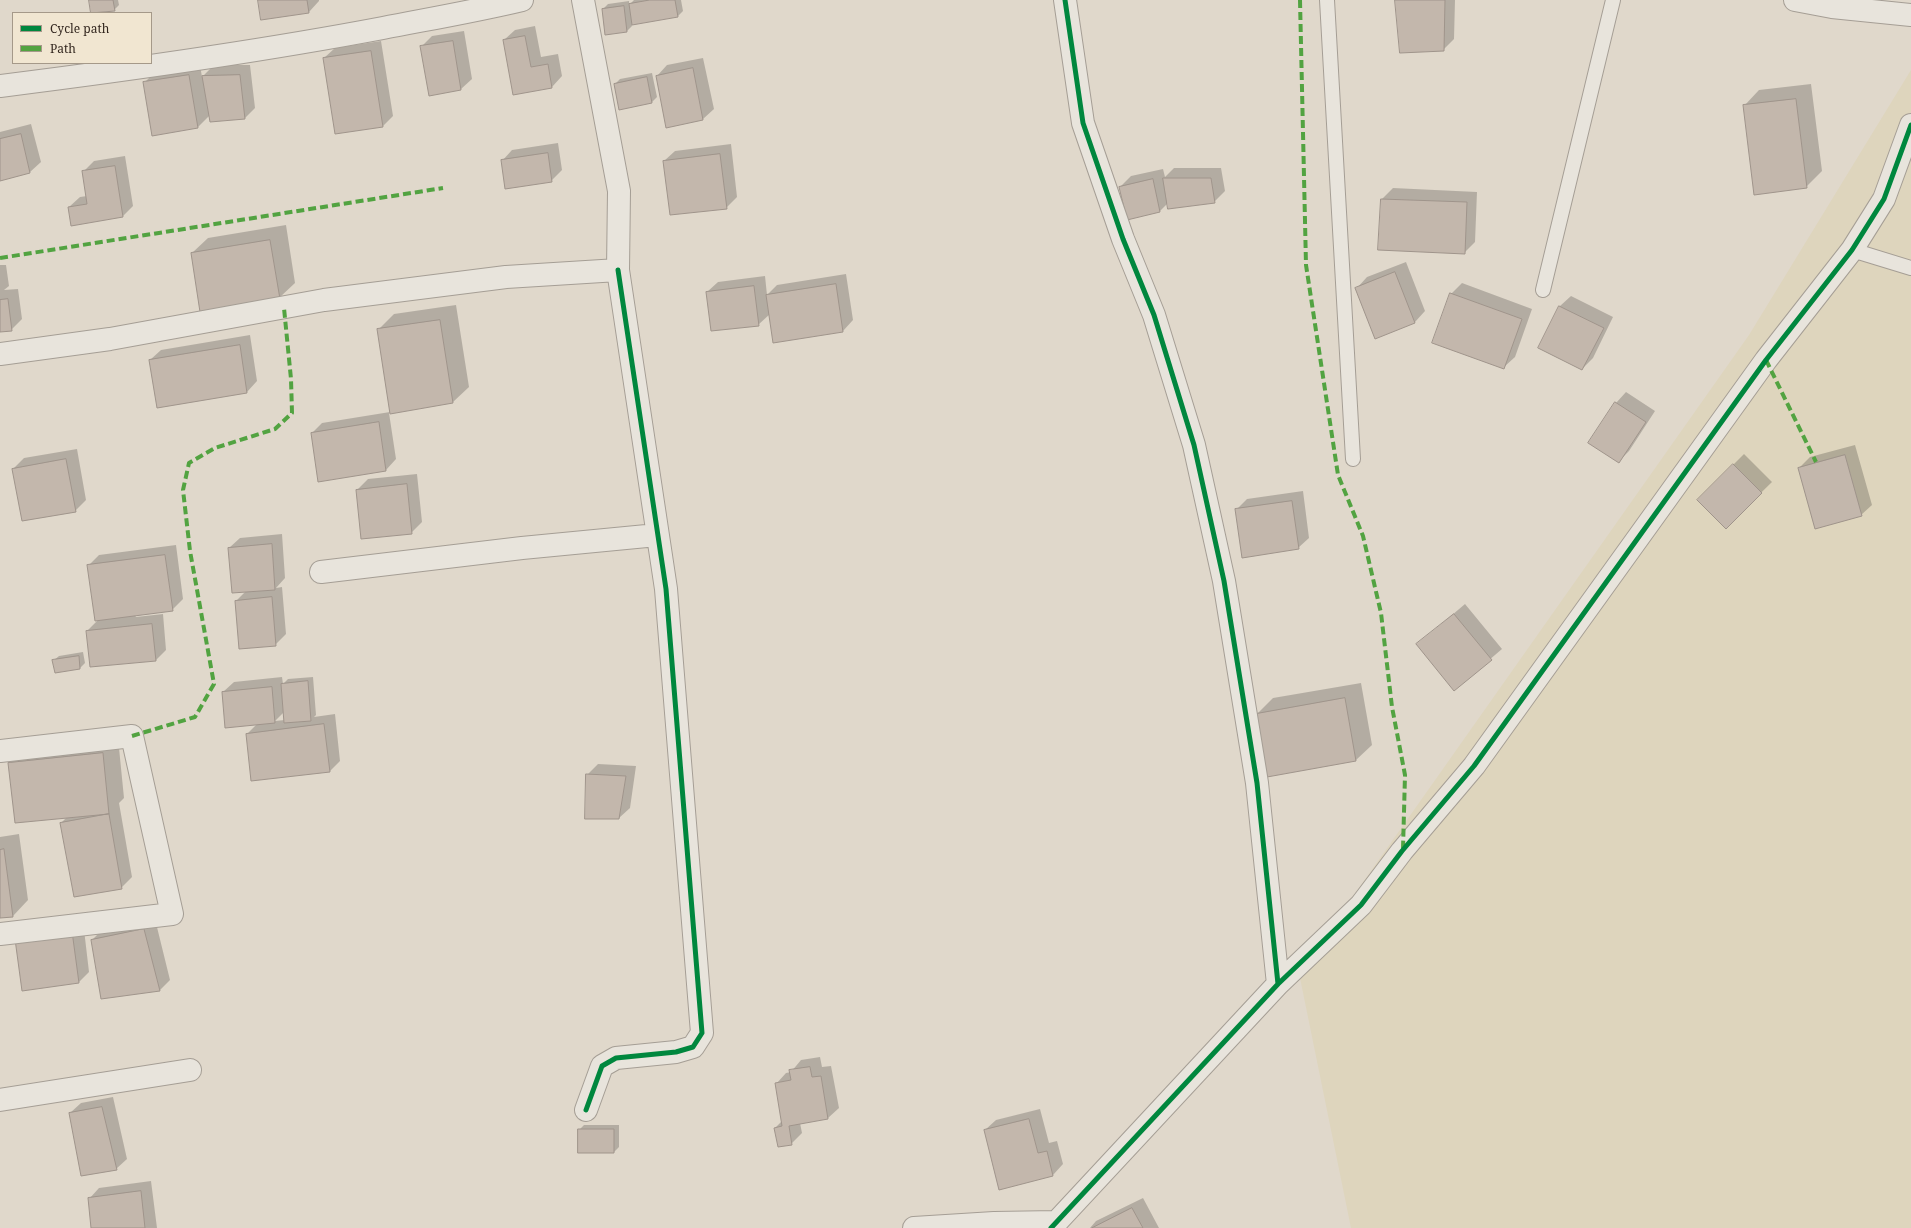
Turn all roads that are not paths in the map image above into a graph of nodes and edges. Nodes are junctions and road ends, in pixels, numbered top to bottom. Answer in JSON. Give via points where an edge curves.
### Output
{"nodes":[{"id":1,"x":522,"y":0,"type":"edge"},
{"id":2,"x":583,"y":0,"type":"edge"},
{"id":3,"x":1065,"y":0,"type":"edge"},
{"id":4,"x":1327,"y":0,"type":"edge"},
{"id":5,"x":1614,"y":0,"type":"edge"},
{"id":6,"x":1795,"y":0,"type":"edge"},
{"id":7,"x":1911,"y":15,"type":"edge"},
{"id":8,"x":0,"y":86,"type":"edge"},
{"id":9,"x":1911,"y":125,"type":"edge"},
{"id":10,"x":1852,"y":250,"type":"junction"},
{"id":11,"x":1911,"y":268,"type":"edge"},
{"id":12,"x":618,"y":270,"type":"junction"},
{"id":13,"x":1543,"y":290,"type":"dead end"},
{"id":14,"x":0,"y":354,"type":"edge"},
{"id":15,"x":1353,"y":459,"type":"dead end"},
{"id":16,"x":656,"y":535,"type":"junction"},
{"id":17,"x":321,"y":572,"type":"dead end"},
{"id":18,"x":0,"y":751,"type":"edge"},
{"id":19,"x":0,"y":934,"type":"edge"},
{"id":20,"x":1278,"y":984,"type":"junction"},
{"id":21,"x":190,"y":1070,"type":"dead end"},
{"id":22,"x":0,"y":1100,"type":"edge"},
{"id":23,"x":586,"y":1110,"type":"dead end"},
{"id":24,"x":1054,"y":1225,"type":"edge"},
{"id":25,"x":914,"y":1228,"type":"edge"}],
"edges":[{"from":1,"to":8,"type":"street","via":[[293,45]]},
{"from":2,"to":12,"type":"street","via":[[619,191]]},
{"from":3,"to":20,"type":"street","via":[[1083,123],[1123,239],[1159,330],[1194,446],[1224,581],[1257,783]]},
{"from":4,"to":15,"type":"lane"},
{"from":5,"to":13,"type":"lane"},
{"from":6,"to":7,"type":"street","via":[[1832,7]]},
{"from":9,"to":10,"type":"street","via":[[1884,199]]},
{"from":10,"to":11,"type":"lane"},
{"from":10,"to":20,"type":"street","via":[[1748,384],[1474,766],[1402,851],[1361,905]]},
{"from":12,"to":14,"type":"street","via":[[506,277],[324,300],[110,339]]},
{"from":12,"to":16,"type":"street"},
{"from":16,"to":17,"type":"street"},
{"from":16,"to":23,"type":"street","via":[[666,589],[702,1032],[693,1047],[676,1052],[616,1058],[602,1066]]},
{"from":18,"to":19,"type":"street","via":[[132,736],[172,914]]},
{"from":20,"to":24,"type":"street"},
{"from":21,"to":22,"type":"street"},
{"from":24,"to":25,"type":"street","via":[[994,1223]]}]}
